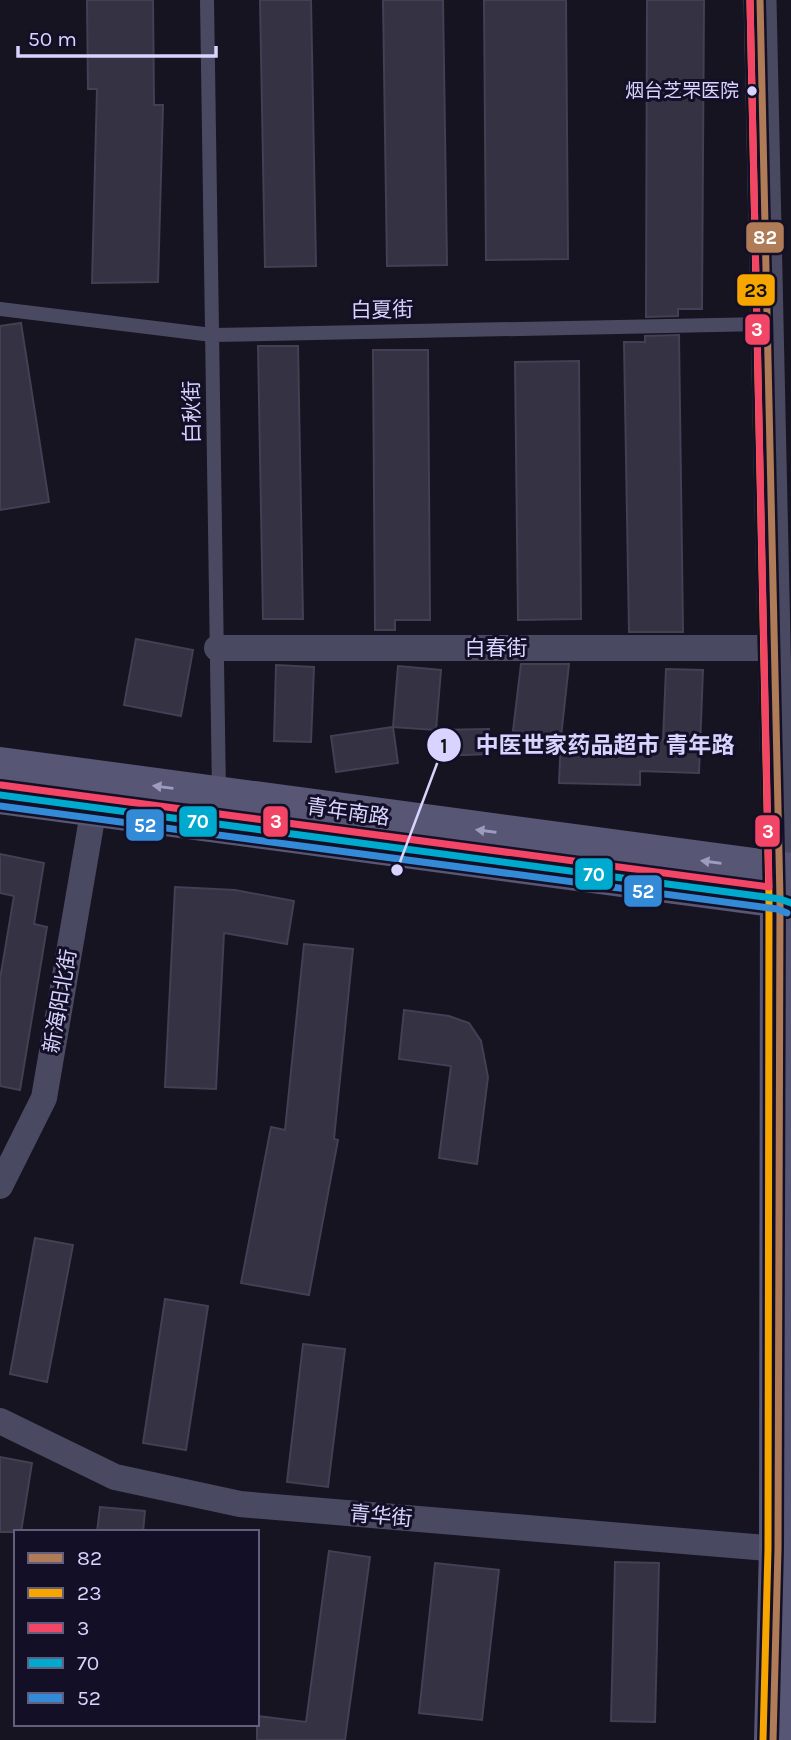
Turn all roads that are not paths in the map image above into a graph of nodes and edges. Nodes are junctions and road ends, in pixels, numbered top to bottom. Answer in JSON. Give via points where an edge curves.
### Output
{"nodes":[{"id":1,"x":207,"y":0,"type":"edge"},
{"id":2,"x":760,"y":0,"type":"edge"},
{"id":3,"x":0,"y":310,"type":"edge"},
{"id":4,"x":766,"y":324,"type":"junction"},
{"id":5,"x":212,"y":335,"type":"junction"},
{"id":6,"x":217,"y":648,"type":"junction"},
{"id":7,"x":774,"y":648,"type":"junction"},
{"id":8,"x":0,"y":766,"type":"edge"},
{"id":9,"x":0,"y":795,"type":"edge"},
{"id":10,"x":94,"y":807,"type":"junction"},
{"id":11,"x":220,"y":809,"type":"junction"},
{"id":12,"x":785,"y":886,"type":"edge"},
{"id":13,"x":0,"y":1186,"type":"edge"},
{"id":14,"x":0,"y":1421,"type":"edge"},
{"id":15,"x":778,"y":1549,"type":"junction"},
{"id":16,"x":773,"y":1740,"type":"edge"}],
"edges":[{"from":1,"to":5,"type":"lane","name":"白秋街"},
{"from":2,"to":4,"type":"street"},
{"from":3,"to":5,"type":"lane","name":"白夏街"},
{"from":4,"to":5,"type":"lane","name":"白夏街"},
{"from":4,"to":7,"type":"street"},
{"from":5,"to":6,"type":"lane","name":"白秋街"},
{"from":6,"to":7,"type":"street","name":"白春街"},
{"from":6,"to":11,"type":"lane","name":"白秋街"},
{"from":7,"to":12,"type":"street"},
{"from":11,"to":8,"type":"main road","name":"青年南路","one_way":true},
{"from":9,"to":10,"type":"main road","name":"青年南路"},
{"from":10,"to":11,"type":"main road","name":"青年南路"},
{"from":10,"to":13,"type":"street","name":"新海阳北街","via":[[44,1098]]},
{"from":11,"to":12,"type":"main road","name":"青年南路"},
{"from":12,"to":15,"type":"main road"},
{"from":14,"to":15,"type":"street","name":"青华街","via":[[115,1477],[240,1504]]},
{"from":15,"to":16,"type":"main road"}]}
